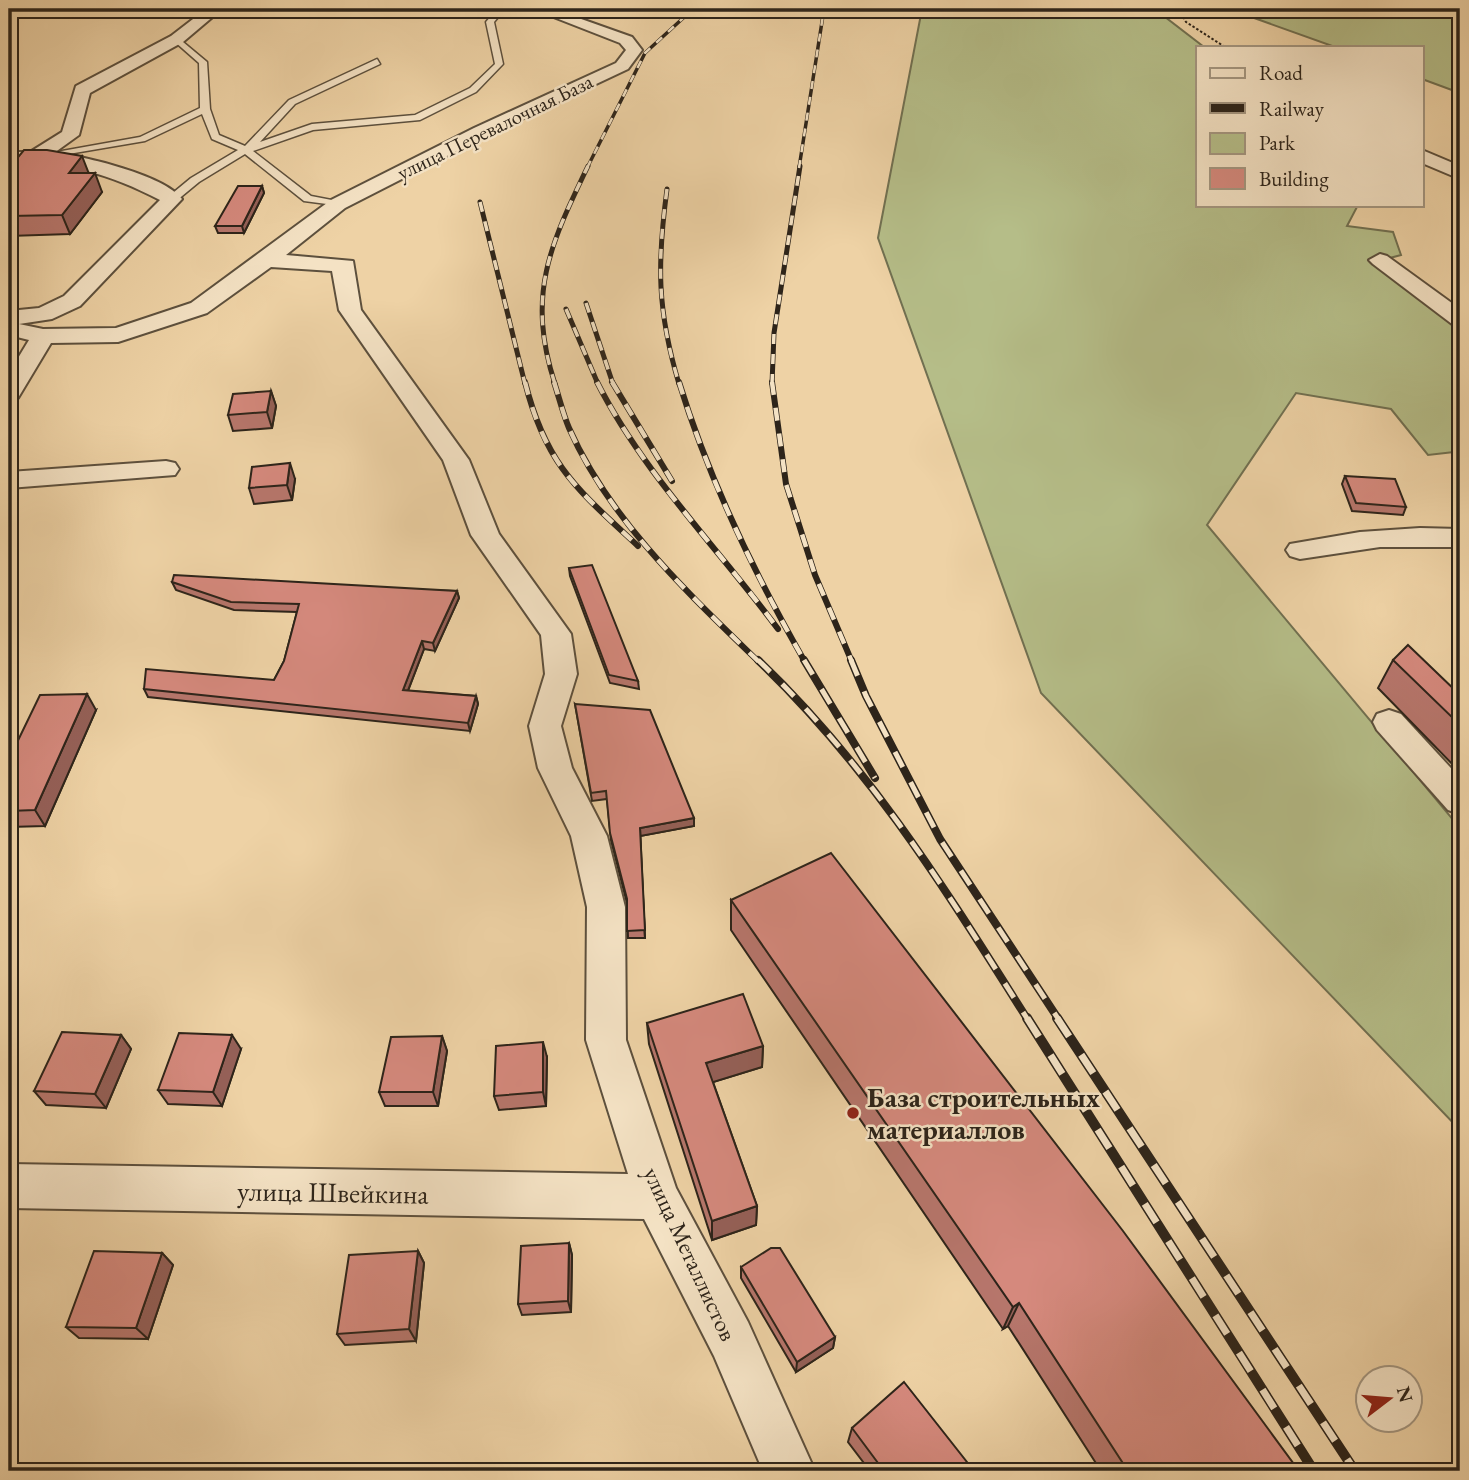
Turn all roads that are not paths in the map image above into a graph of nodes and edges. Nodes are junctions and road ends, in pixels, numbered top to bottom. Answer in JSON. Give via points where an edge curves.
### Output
{"nodes":[{"id":1,"x":215,"y":9,"type":"edge"},
{"id":2,"x":501,"y":9,"type":"edge"},
{"id":3,"x":540,"y":9,"type":"edge"},
{"id":4,"x":177,"y":39,"type":"junction"},
{"id":5,"x":377,"y":62,"type":"dead end"},
{"id":6,"x":205,"y":109,"type":"junction"},
{"id":7,"x":246,"y":150,"type":"junction"},
{"id":8,"x":36,"y":157,"type":"junction"},
{"id":9,"x":1424,"y":157,"type":"edge"},
{"id":10,"x":9,"y":158,"type":"edge"},
{"id":11,"x":1460,"y":173,"type":"edge"},
{"id":12,"x":172,"y":199,"type":"junction"},
{"id":13,"x":338,"y":204,"type":"junction"},
{"id":14,"x":267,"y":260,"type":"junction"},
{"id":15,"x":1380,"y":260,"type":"dead end"},
{"id":16,"x":9,"y":318,"type":"edge"},
{"id":17,"x":1460,"y":319,"type":"edge"},
{"id":18,"x":9,"y":328,"type":"edge"},
{"id":19,"x":43,"y":336,"type":"junction"},
{"id":20,"x":9,"y":393,"type":"edge"},
{"id":21,"x":166,"y":469,"type":"dead end"},
{"id":22,"x":9,"y":480,"type":"edge"},
{"id":23,"x":1460,"y":538,"type":"edge"},
{"id":24,"x":1300,"y":550,"type":"dead end"},
{"id":25,"x":1389,"y":722,"type":"dead end"},
{"id":26,"x":1460,"y":801,"type":"edge"},
{"id":27,"x":9,"y":1186,"type":"edge"},
{"id":28,"x":657,"y":1197,"type":"junction"},
{"id":29,"x":789,"y":1471,"type":"edge"}],
"edges":[{"from":1,"to":4,"type":"street"},
{"from":2,"to":7,"type":"lane","via":[[490,22],[499,64],[473,90],[417,118],[312,127]]},
{"from":3,"to":13,"type":"street","name":"улица Перевалочная База","via":[[626,40],[634,50],[622,66]]},
{"from":4,"to":6,"type":"lane","via":[[202,62]]},
{"from":4,"to":8,"type":"street","via":[[82,90],[71,135]]},
{"from":5,"to":7,"type":"lane","via":[[292,102]]},
{"from":6,"to":7,"type":"lane","via":[[215,137]]},
{"from":6,"to":8,"type":"lane","via":[[142,139]]},
{"from":7,"to":12,"type":"lane"},
{"from":7,"to":13,"type":"lane","via":[[308,199]]},
{"from":8,"to":10,"type":"street"},
{"from":8,"to":12,"type":"street","via":[[86,161],[119,170]]},
{"from":9,"to":11,"type":"street"},
{"from":12,"to":16,"type":"street","via":[[72,301],[44,314]]},
{"from":13,"to":14,"type":"street","name":"улица Перевалочная База"},
{"from":14,"to":19,"type":"street","name":"улица Перевалочная База","via":[[199,308],[118,335]]},
{"from":14,"to":28,"type":"street","name":"улица Металлистов","via":[[345,266],[342,275],[350,310],[456,460],[485,535],[556,634],[561,674],[545,726],[555,768],[589,836],[606,907],[606,1040]]},
{"from":15,"to":17,"type":"street"},
{"from":18,"to":19,"type":"street","name":"улица Перевалочная База"},
{"from":19,"to":20,"type":"street"},
{"from":21,"to":22,"type":"street"},
{"from":23,"to":24,"type":"street","via":[[1357,539]]},
{"from":25,"to":26,"type":"street"},
{"from":27,"to":28,"type":"street","name":"улица Швейкина"},
{"from":28,"to":29,"type":"street","name":"улица Металлистов","via":[[731,1339]]}]}
